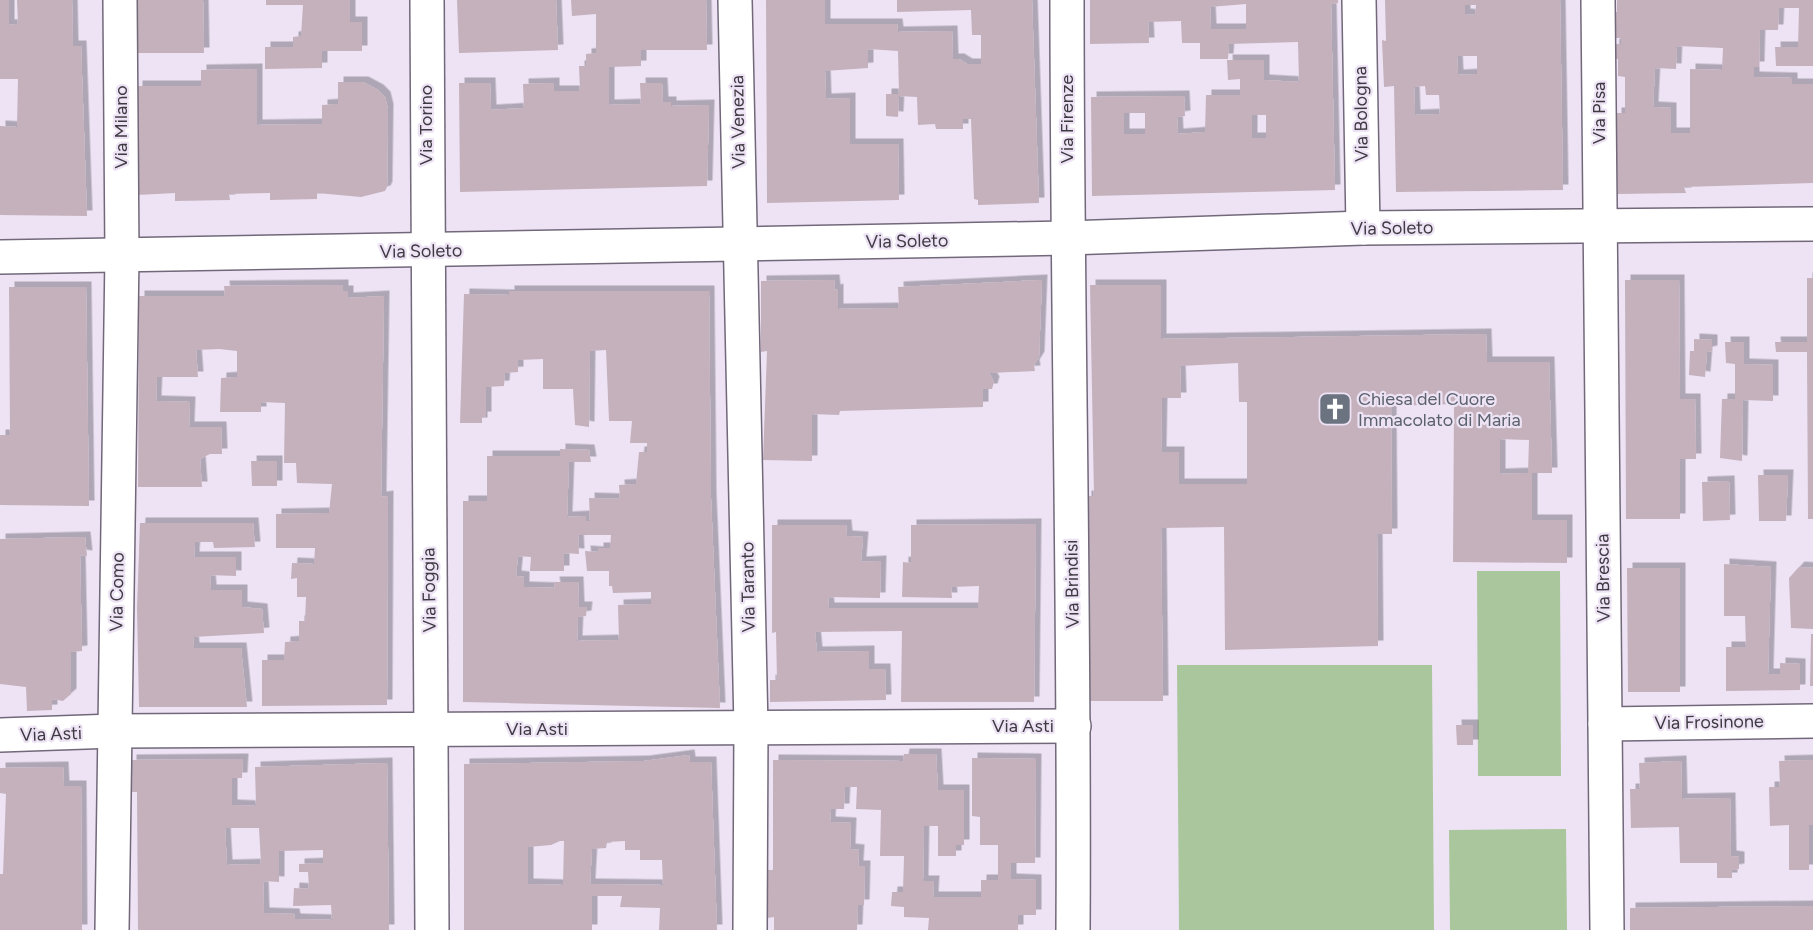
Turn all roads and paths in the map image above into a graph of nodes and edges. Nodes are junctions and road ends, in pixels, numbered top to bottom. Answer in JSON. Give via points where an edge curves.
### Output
{"nodes":[{"id":1,"x":120,"y":0,"type":"edge"},
{"id":2,"x":426,"y":0,"type":"edge"},
{"id":3,"x":735,"y":0,"type":"edge"},
{"id":4,"x":1067,"y":0,"type":"edge"},
{"id":5,"x":1359,"y":0,"type":"edge"},
{"id":6,"x":1598,"y":0,"type":"edge"},
{"id":7,"x":1813,"y":224,"type":"edge"},
{"id":8,"x":1600,"y":226,"type":"junction"},
{"id":9,"x":1363,"y":228,"type":"junction"},
{"id":10,"x":1067,"y":238,"type":"junction"},
{"id":11,"x":741,"y":245,"type":"junction"},
{"id":12,"x":426,"y":251,"type":"junction"},
{"id":13,"x":122,"y":255,"type":"junction"},
{"id":14,"x":0,"y":257,"type":"edge"},
{"id":15,"x":1813,"y":722,"type":"edge"},
{"id":16,"x":1605,"y":723,"type":"junction"},
{"id":17,"x":1074,"y":726,"type":"junction"},
{"id":18,"x":751,"y":728,"type":"junction"},
{"id":19,"x":430,"y":729,"type":"junction"},
{"id":20,"x":114,"y":731,"type":"junction"},
{"id":21,"x":0,"y":735,"type":"edge"},
{"id":22,"x":112,"y":930,"type":"edge"},
{"id":23,"x":432,"y":930,"type":"edge"},
{"id":24,"x":750,"y":930,"type":"edge"},
{"id":25,"x":1073,"y":930,"type":"edge"},
{"id":26,"x":1607,"y":930,"type":"edge"}],
"edges":[{"from":1,"to":13,"type":"street","name":"Via Milano"},
{"from":2,"to":12,"type":"street","name":"Via Torino"},
{"from":3,"to":11,"type":"street","name":"Via Venezia"},
{"from":4,"to":10,"type":"street","name":"Via Firenze"},
{"from":5,"to":9,"type":"street","name":"Via Bologna"},
{"from":6,"to":8,"type":"street","name":"Via Pisa"},
{"from":7,"to":8,"type":"street","name":"Via Soleto"},
{"from":8,"to":9,"type":"street","name":"Via Soleto"},
{"from":8,"to":16,"type":"street","name":"Via Brescia"},
{"from":9,"to":10,"type":"street","name":"Via Soleto"},
{"from":10,"to":11,"type":"street","name":"Via Soleto"},
{"from":10,"to":17,"type":"street","name":"Via Brindisi"},
{"from":11,"to":12,"type":"street","name":"Via Soleto"},
{"from":11,"to":18,"type":"street","name":"Via Taranto"},
{"from":12,"to":13,"type":"street","name":"Via Soleto"},
{"from":12,"to":19,"type":"street","name":"Via Foggia"},
{"from":13,"to":14,"type":"street","name":"Via Soleto"},
{"from":13,"to":20,"type":"street","name":"Via Como"},
{"from":15,"to":16,"type":"street","name":"Via Frosinone"},
{"from":16,"to":26,"type":"street","name":"Via Brescia"},
{"from":17,"to":18,"type":"street","name":"Via Asti"},
{"from":17,"to":25,"type":"street","name":"Via Brindisi"},
{"from":18,"to":19,"type":"street","name":"Via Asti"},
{"from":18,"to":24,"type":"street","name":"Via Taranto"},
{"from":19,"to":20,"type":"street","name":"Via Asti"},
{"from":19,"to":23,"type":"street","name":"Via Foggia"},
{"from":20,"to":21,"type":"street","name":"Via Asti"},
{"from":20,"to":22,"type":"street","name":"Via Como"}]}
